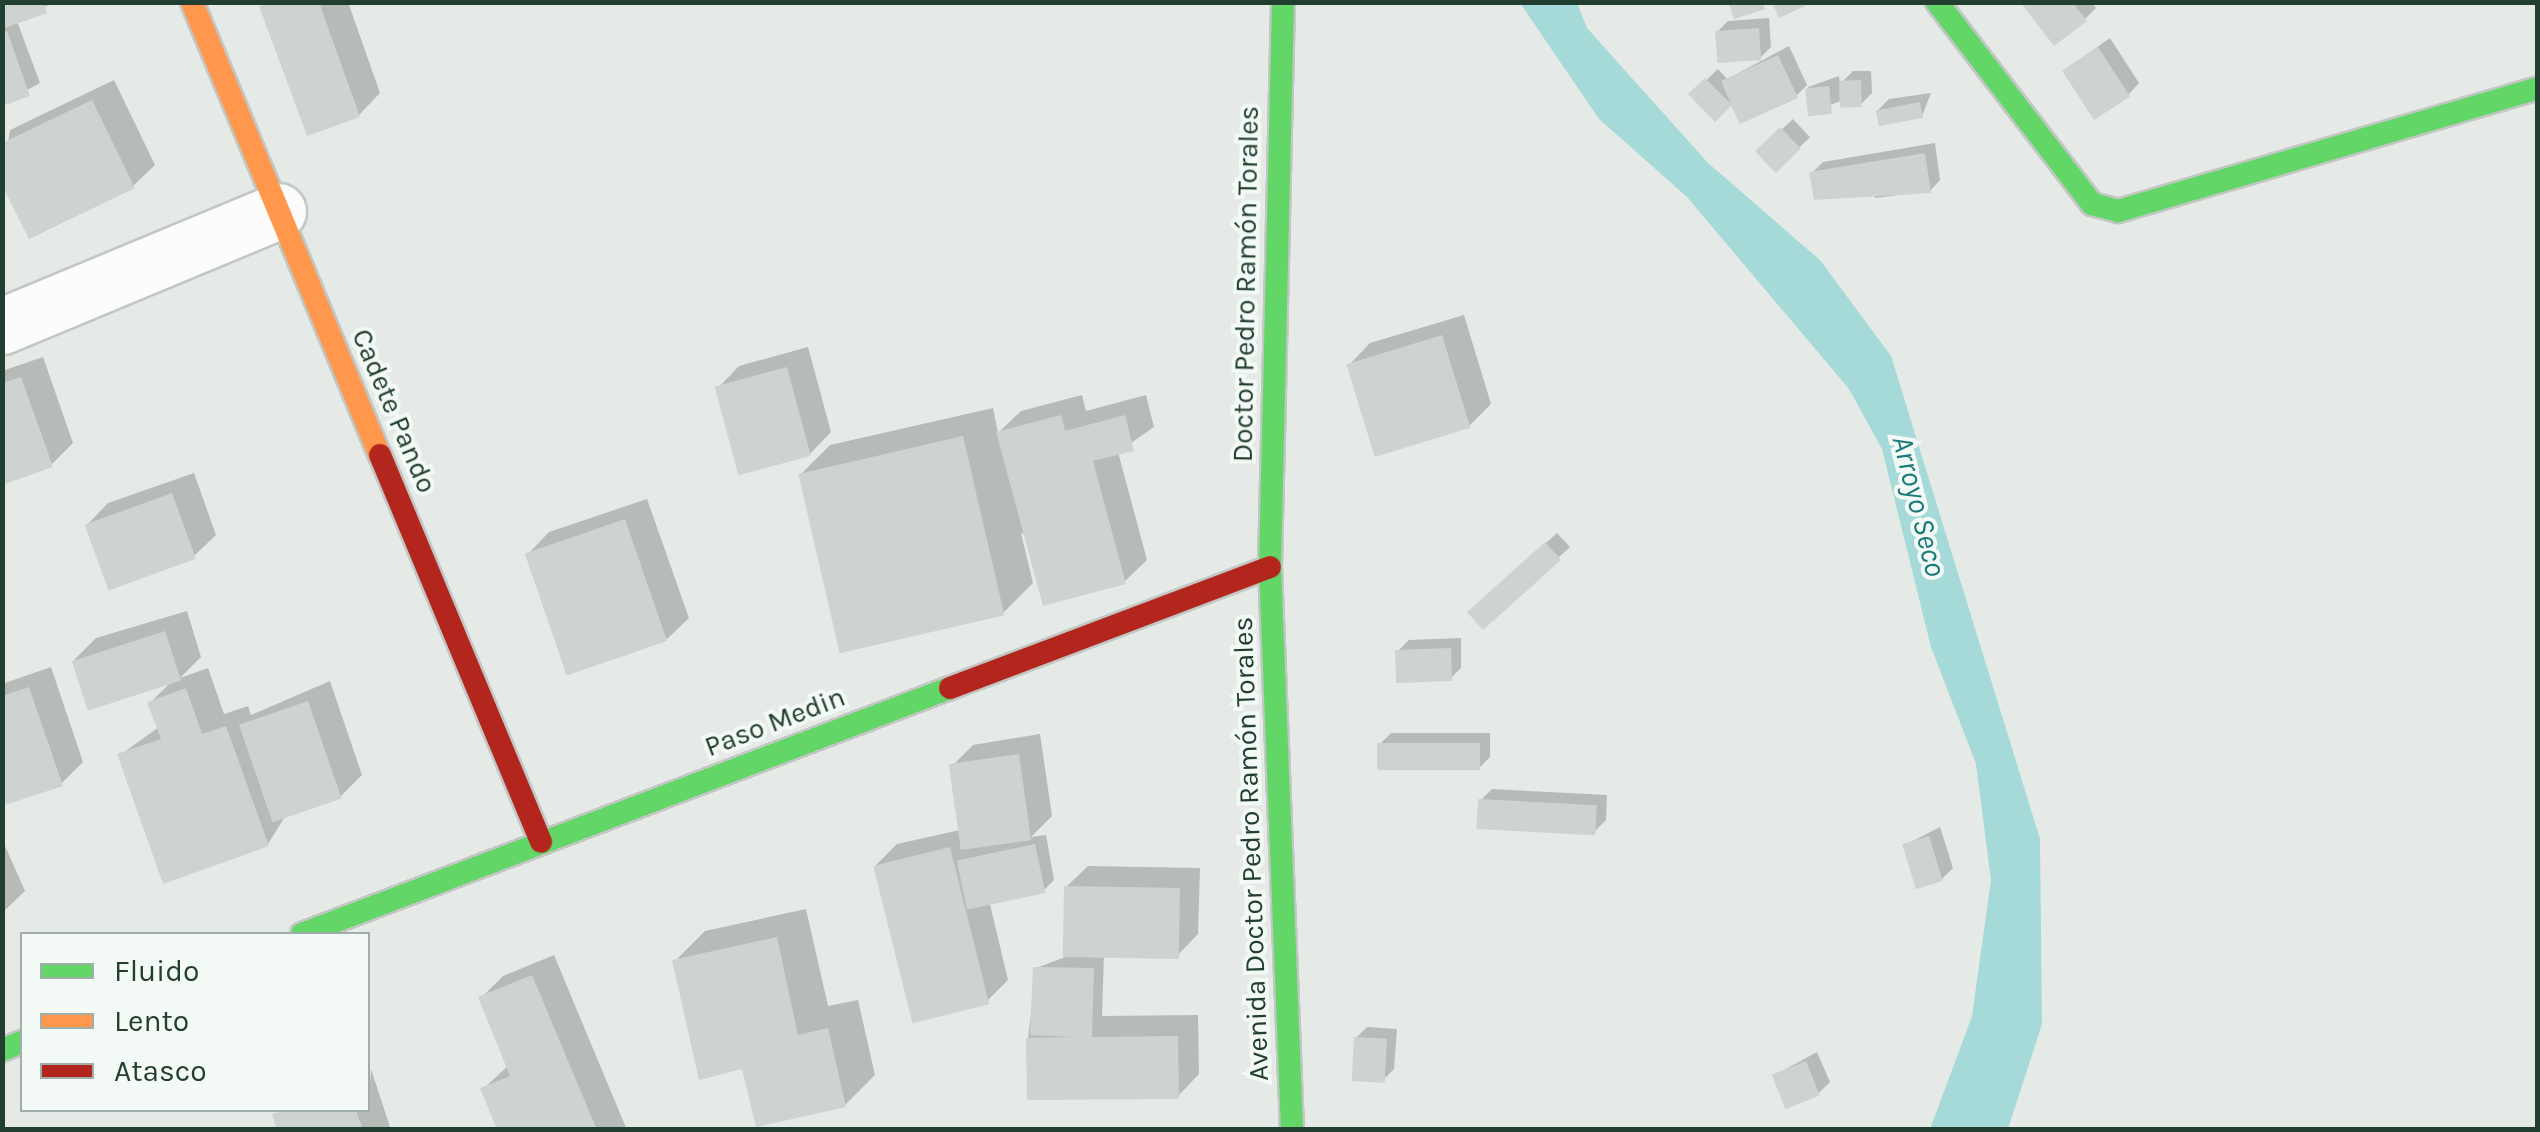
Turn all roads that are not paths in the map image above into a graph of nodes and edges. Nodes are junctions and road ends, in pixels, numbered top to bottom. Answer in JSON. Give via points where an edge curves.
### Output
{"nodes":[{"id":1,"x":192,"y":2,"type":"edge"},
{"id":2,"x":1283,"y":2,"type":"edge"},
{"id":3,"x":1937,"y":2,"type":"edge"},
{"id":4,"x":2538,"y":88,"type":"edge"},
{"id":5,"x":278,"y":211,"type":"junction"},
{"id":6,"x":2,"y":326,"type":"edge"},
{"id":7,"x":1270,"y":567,"type":"junction"},
{"id":8,"x":541,"y":842,"type":"junction"},
{"id":9,"x":307,"y":932,"type":"edge"},
{"id":10,"x":1292,"y":1130,"type":"edge"}],
"edges":[{"from":1,"to":5,"type":"street","name":"Cadete Pando"},
{"from":2,"to":7,"type":"street","name":"Doctor Pedro Ramón Torales"},
{"from":3,"to":4,"type":"street","via":[[2092,204],[2118,211]]},
{"from":5,"to":6,"type":"street"},
{"from":5,"to":8,"type":"street","name":"Cadete Pando"},
{"from":7,"to":8,"type":"street","name":"Paso Medin"},
{"from":7,"to":10,"type":"street","name":"Avenida Doctor Pedro Ramón Torales"},
{"from":8,"to":9,"type":"street","name":"Paso Medin"}]}
